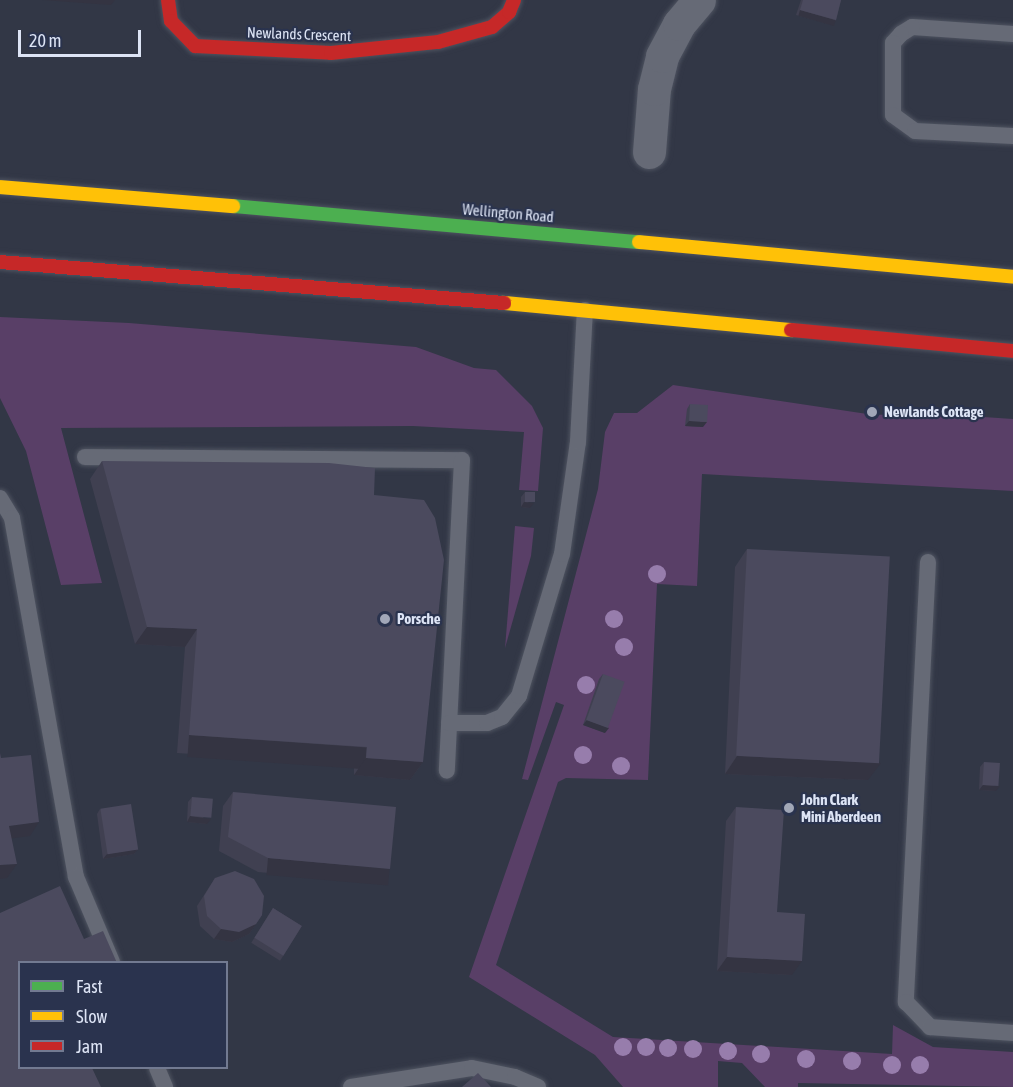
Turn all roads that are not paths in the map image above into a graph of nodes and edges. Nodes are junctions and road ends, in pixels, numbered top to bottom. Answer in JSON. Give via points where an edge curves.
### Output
{"nodes":[{"id":1,"x":168,"y":0,"type":"edge"},
{"id":2,"x":514,"y":0,"type":"edge"},
{"id":3,"x":699,"y":0,"type":"edge"},
{"id":4,"x":1013,"y":34,"type":"edge"},
{"id":5,"x":1013,"y":136,"type":"edge"},
{"id":6,"x":649,"y":152,"type":"dead end"},
{"id":7,"x":0,"y":187,"type":"edge"},
{"id":8,"x":0,"y":262,"type":"edge"},
{"id":9,"x":1013,"y":277,"type":"edge"},
{"id":10,"x":585,"y":310,"type":"junction"},
{"id":11,"x":1013,"y":351,"type":"edge"},
{"id":12,"x":85,"y":457,"type":"dead end"},
{"id":13,"x":0,"y":498,"type":"edge"},
{"id":14,"x":928,"y":562,"type":"dead end"},
{"id":15,"x":449,"y":723,"type":"junction"},
{"id":16,"x":447,"y":771,"type":"dead end"},
{"id":17,"x":111,"y":961,"type":"edge"},
{"id":18,"x":1013,"y":1033,"type":"edge"},
{"id":19,"x":157,"y":1069,"type":"edge"},
{"id":20,"x":165,"y":1087,"type":"edge"},
{"id":21,"x":351,"y":1087,"type":"edge"},
{"id":22,"x":538,"y":1087,"type":"edge"}],
"edges":[{"from":1,"to":2,"type":"main road","name":"Newlands Crescent","via":[[171,21],[195,46],[331,54],[438,42],[492,27],[509,12]]},
{"from":3,"to":6,"type":"street","via":[[679,24],[662,56],[654,89]]},
{"from":4,"to":5,"type":"lane","via":[[912,27],[901,34],[893,43],[893,115],[915,131]]},
{"from":7,"to":9,"type":"main road","name":"Wellington Road"},
{"from":8,"to":10,"type":"main road"},
{"from":10,"to":11,"type":"main road"},
{"from":10,"to":15,"type":"lane","via":[[578,442],[562,554],[519,696],[502,717],[488,723]]},
{"from":12,"to":15,"type":"lane","via":[[462,460]]},
{"from":13,"to":17,"type":"lane","via":[[12,518],[76,877]]},
{"from":14,"to":18,"type":"lane","via":[[906,1002],[930,1027]]},
{"from":15,"to":16,"type":"lane"},
{"from":19,"to":20,"type":"lane"},
{"from":21,"to":22,"type":"lane","via":[[472,1068],[515,1077]]}]}
